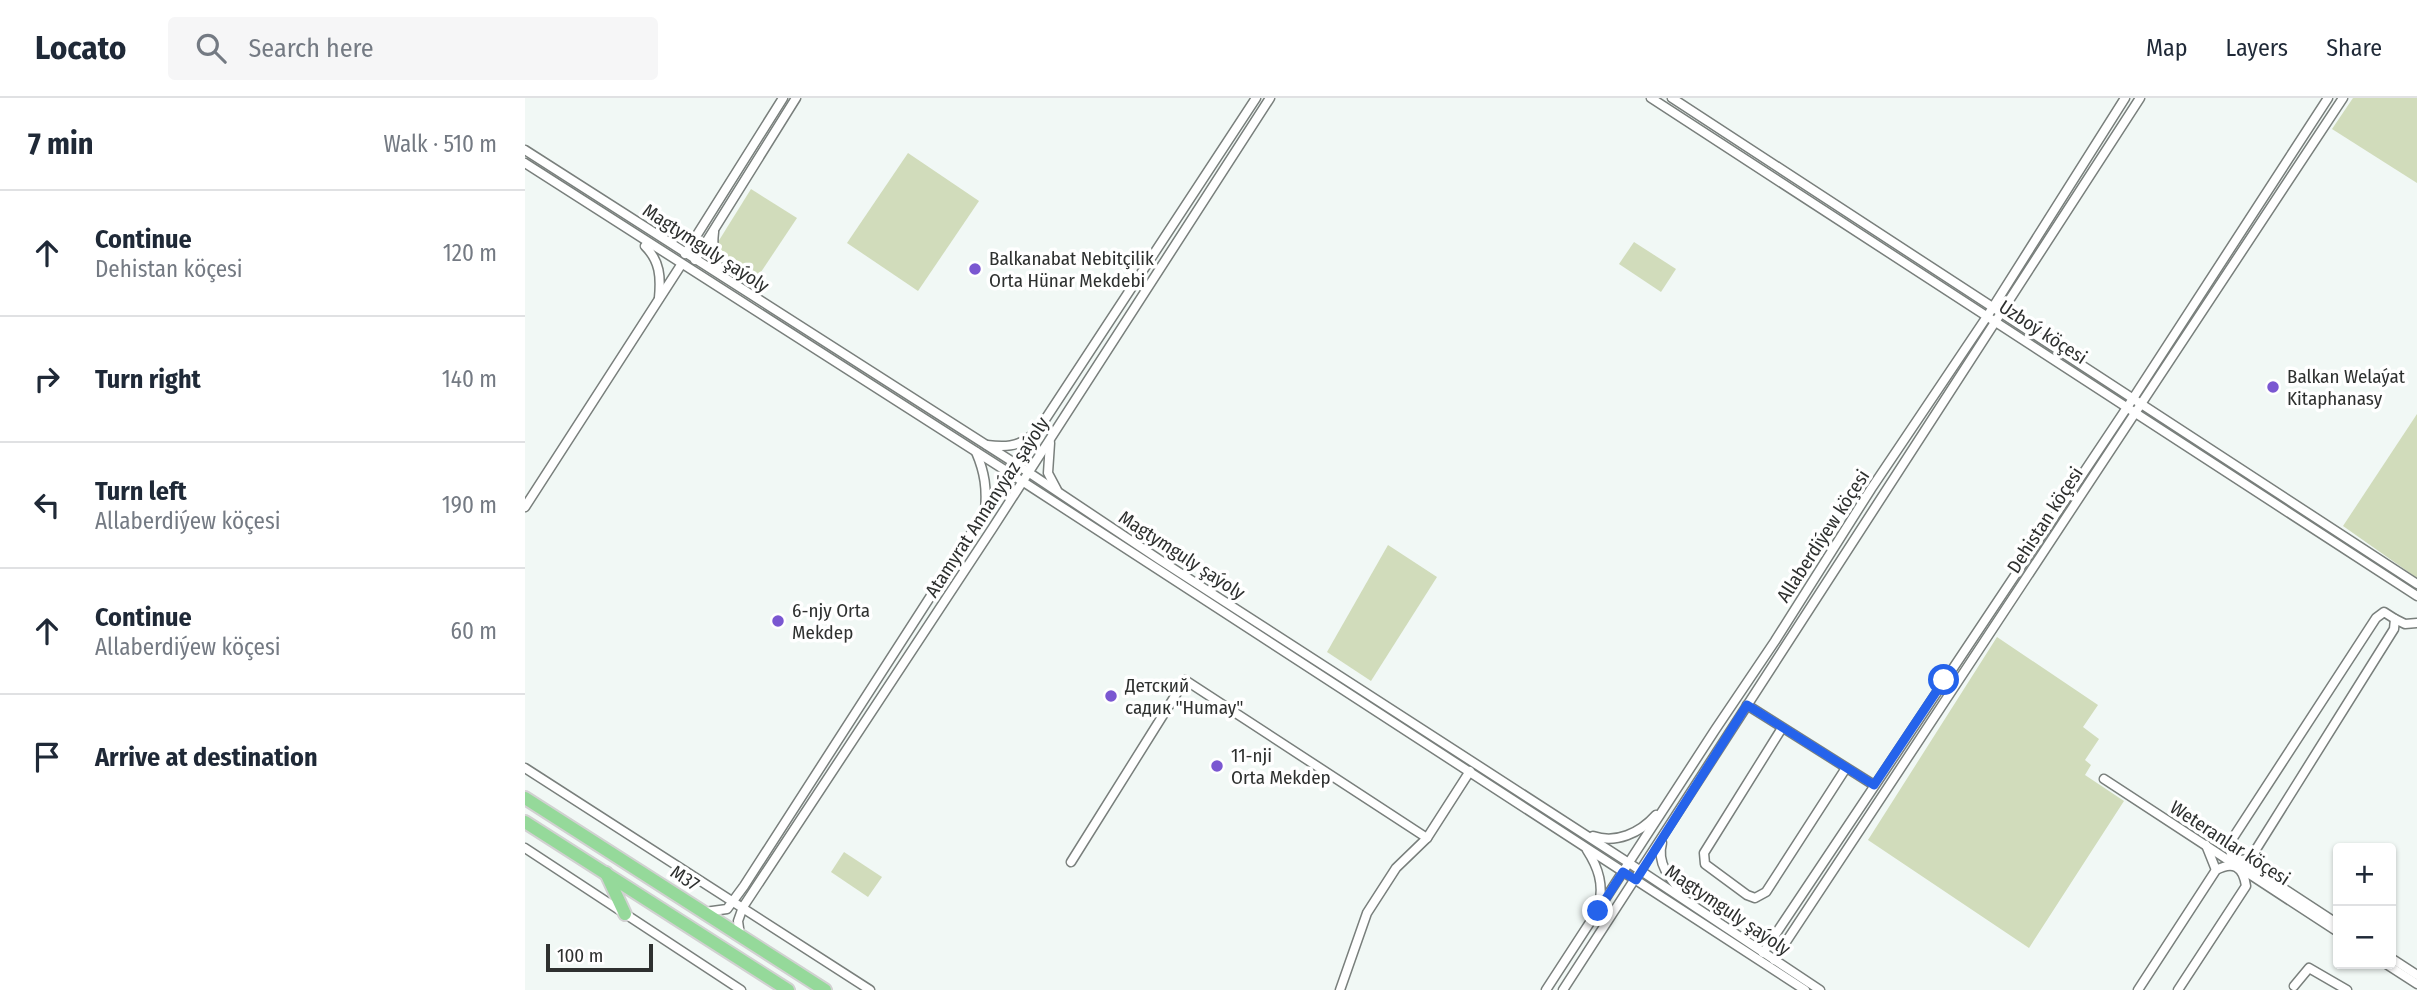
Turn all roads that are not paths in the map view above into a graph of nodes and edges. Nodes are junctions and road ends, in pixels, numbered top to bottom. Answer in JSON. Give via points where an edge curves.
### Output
{"nodes":[{"id":1,"x":783,"y":98,"type":"edge"},
{"id":2,"x":796,"y":98,"type":"edge"},
{"id":3,"x":1256,"y":98,"type":"edge"},
{"id":4,"x":1270,"y":98,"type":"edge"},
{"id":5,"x":1651,"y":98,"type":"edge"},
{"id":6,"x":1672,"y":98,"type":"edge"},
{"id":7,"x":2125,"y":98,"type":"edge"},
{"id":8,"x":2140,"y":98,"type":"edge"},
{"id":9,"x":2328,"y":98,"type":"edge"},
{"id":10,"x":2343,"y":98,"type":"edge"},
{"id":11,"x":525,"y":150,"type":"edge"},
{"id":12,"x":525,"y":163,"type":"edge"},
{"id":13,"x":715,"y":227,"type":"junction"},
{"id":14,"x":633,"y":234,"type":"junction"},
{"id":15,"x":685,"y":254,"type":"junction"},
{"id":16,"x":695,"y":260,"type":"junction"},
{"id":17,"x":681,"y":265,"type":"junction"},
{"id":18,"x":725,"y":278,"type":"junction"},
{"id":19,"x":659,"y":301,"type":"junction"},
{"id":20,"x":1992,"y":306,"type":"junction"},
{"id":21,"x":2001,"y":312,"type":"junction"},
{"id":22,"x":1992,"y":318,"type":"junction"},
{"id":23,"x":2134,"y":405,"type":"junction"},
{"id":24,"x":1041,"y":427,"type":"junction"},
{"id":25,"x":1051,"y":436,"type":"junction"},
{"id":26,"x":985,"y":444,"type":"junction"},
{"id":27,"x":976,"y":452,"type":"junction"},
{"id":28,"x":1016,"y":464,"type":"junction"},
{"id":29,"x":1028,"y":472,"type":"junction"},
{"id":30,"x":1010,"y":473,"type":"junction"},
{"id":31,"x":1022,"y":481,"type":"junction"},
{"id":32,"x":1059,"y":493,"type":"junction"},
{"id":33,"x":525,"y":507,"type":"edge"},
{"id":34,"x":985,"y":512,"type":"junction"},
{"id":35,"x":2417,"y":584,"type":"edge"},
{"id":36,"x":2417,"y":596,"type":"edge"},
{"id":37,"x":2395,"y":619,"type":"junction"},
{"id":38,"x":2417,"y":622,"type":"edge"},
{"id":39,"x":1747,"y":705,"type":"junction"},
{"id":40,"x":1782,"y":727,"type":"junction"},
{"id":41,"x":525,"y":768,"type":"edge"},
{"id":42,"x":1846,"y":768,"type":"junction"},
{"id":43,"x":1470,"y":771,"type":"junction"},
{"id":44,"x":2104,"y":779,"type":"dead end"},
{"id":45,"x":1874,"y":785,"type":"junction"},
{"id":46,"x":1673,"y":794,"type":"junction"},
{"id":47,"x":526,"y":801,"type":"edge"},
{"id":48,"x":525,"y":822,"type":"edge"},
{"id":49,"x":1577,"y":831,"type":"junction"},
{"id":50,"x":1664,"y":835,"type":"junction"},
{"id":51,"x":1427,"y":838,"type":"junction"},
{"id":52,"x":2206,"y":845,"type":"junction"},
{"id":53,"x":1583,"y":846,"type":"junction"},
{"id":54,"x":525,"y":848,"type":"edge"},
{"id":55,"x":1071,"y":862,"type":"dead end"},
{"id":56,"x":1629,"y":863,"type":"junction"},
{"id":57,"x":2238,"y":863,"type":"junction"},
{"id":58,"x":2216,"y":870,"type":"junction"},
{"id":59,"x":1641,"y":871,"type":"junction"},
{"id":60,"x":1623,"y":872,"type":"junction"},
{"id":61,"x":606,"y":873,"type":"junction"},
{"id":62,"x":1636,"y":880,"type":"junction"},
{"id":63,"x":2265,"y":884,"type":"junction"},
{"id":64,"x":2246,"y":886,"type":"junction"},
{"id":65,"x":734,"y":900,"type":"junction"},
{"id":66,"x":743,"y":907,"type":"junction"},
{"id":67,"x":1699,"y":909,"type":"junction"},
{"id":68,"x":1598,"y":911,"type":"junction"},
{"id":69,"x":704,"y":912,"type":"junction"},
{"id":70,"x":625,"y":914,"type":"junction"},
{"id":71,"x":2333,"y":921,"type":"edge"},
{"id":72,"x":2333,"y":929,"type":"edge"},
{"id":73,"x":740,"y":935,"type":"junction"},
{"id":74,"x":1763,"y":953,"type":"junction"},
{"id":75,"x":1773,"y":960,"type":"junction"},
{"id":76,"x":2396,"y":961,"type":"edge"},
{"id":77,"x":2394,"y":969,"type":"edge"},
{"id":78,"x":766,"y":975,"type":"junction"},
{"id":79,"x":2417,"y":975,"type":"edge"},
{"id":80,"x":2417,"y":984,"type":"edge"},
{"id":81,"x":2294,"y":986,"type":"dead end"},
{"id":82,"x":740,"y":990,"type":"edge"},
{"id":83,"x":774,"y":990,"type":"edge"},
{"id":84,"x":788,"y":990,"type":"edge"},
{"id":85,"x":825,"y":990,"type":"edge"},
{"id":86,"x":870,"y":990,"type":"edge"},
{"id":87,"x":1340,"y":990,"type":"edge"},
{"id":88,"x":1546,"y":990,"type":"edge"},
{"id":89,"x":1563,"y":990,"type":"edge"},
{"id":90,"x":1805,"y":990,"type":"edge"},
{"id":91,"x":1820,"y":990,"type":"edge"},
{"id":92,"x":2138,"y":990,"type":"edge"},
{"id":93,"x":2178,"y":990,"type":"edge"},
{"id":94,"x":2347,"y":990,"type":"edge"}],
"edges":[{"from":1,"to":15,"type":"street"},
{"from":2,"to":13,"type":"street"},
{"from":3,"to":24,"type":"street","name":"Atamyrat Annanyýaz şaýoly"},
{"from":4,"to":25,"type":"street","name":"Atamyrat Annanyýaz şaýoly"},
{"from":5,"to":22,"type":"street","name":"Uzboý köçesi"},
{"from":6,"to":20,"type":"street","name":"Uzboý köçesi"},
{"from":7,"to":20,"type":"street","name":"Allaberdiýew köçesi"},
{"from":8,"to":21,"type":"street","name":"Allaberdiýew köçesi"},
{"from":9,"to":23,"type":"street","name":"Dehistan köçesi"},
{"from":10,"to":23,"type":"street","name":"Dehistan köçesi"},
{"from":11,"to":15,"type":"street","name":"Magtymguly şaýoly"},
{"from":12,"to":14,"type":"street","name":"Magtymguly şaýoly"},
{"from":13,"to":16,"type":"street"},
{"from":13,"to":18,"type":"street","via":[[712,250]]},
{"from":14,"to":17,"type":"street","name":"Magtymguly şaýoly"},
{"from":14,"to":19,"type":"street","via":[[657,262]]},
{"from":15,"to":16,"type":"street","name":"Magtymguly şaýoly"},
{"from":16,"to":18,"type":"street","name":"Magtymguly şaýoly"},
{"from":17,"to":19,"type":"street"},
{"from":17,"to":27,"type":"street","name":"Magtymguly şaýoly"},
{"from":18,"to":26,"type":"street","name":"Magtymguly şaýoly"},
{"from":19,"to":33,"type":"street"},
{"from":20,"to":21,"type":"street","name":"Uzboý köçesi"},
{"from":20,"to":22,"type":"street","name":"Allaberdiýew köçesi"},
{"from":21,"to":22,"type":"street","name":"Allaberdiýew köçesi"},
{"from":21,"to":23,"type":"street","name":"Uzboý köçesi"},
{"from":22,"to":23,"type":"street","name":"Uzboý köçesi"},
{"from":22,"to":39,"type":"street","name":"Allaberdiýew köçesi"},
{"from":22,"to":46,"type":"street","name":"Allaberdiýew köçesi"},
{"from":23,"to":35,"type":"street","name":"Uzboý köçesi"},
{"from":23,"to":36,"type":"street","name":"Uzboý köçesi"},
{"from":23,"to":45,"type":"street","name":"Dehistan köçesi"},
{"from":23,"to":75,"type":"street","name":"Dehistan köçesi"},
{"from":24,"to":26,"type":"street","via":[[1015,445]]},
{"from":24,"to":28,"type":"street","name":"Atamyrat Annanyýaz şaýoly"},
{"from":25,"to":29,"type":"street","name":"Atamyrat Annanyýaz şaýoly"},
{"from":25,"to":32,"type":"street","via":[[1048,472]]},
{"from":26,"to":28,"type":"street","name":"Magtymguly şaýoly"},
{"from":27,"to":30,"type":"street","name":"Magtymguly şaýoly"},
{"from":27,"to":34,"type":"street","via":[[986,482]]},
{"from":28,"to":29,"type":"street","name":"Magtymguly şaýoly"},
{"from":28,"to":30,"type":"street","name":"Atamyrat Annanyýaz şaýoly"},
{"from":29,"to":31,"type":"street","name":"Atamyrat Annanyýaz şaýoly"},
{"from":29,"to":32,"type":"street","name":"Magtymguly şaýoly"},
{"from":30,"to":31,"type":"street","name":"Magtymguly şaýoly"},
{"from":30,"to":34,"type":"street","name":"Atamyrat Annanyýaz şaýoly"},
{"from":31,"to":43,"type":"street","name":"Magtymguly şaýoly"},
{"from":31,"to":66,"type":"street","name":"Atamyrat Annanyýaz şaýoly"},
{"from":32,"to":49,"type":"street","name":"Magtymguly şaýoly"},
{"from":34,"to":65,"type":"street","name":"Atamyrat Annanyýaz şaýoly"},
{"from":37,"to":38,"type":"street","via":[[2405,624]]},
{"from":37,"to":57,"type":"street","via":[[2394,629],[2250,859]]},
{"from":37,"to":57,"type":"street","via":[[2384,612],[2376,618],[2229,844]]},
{"from":39,"to":40,"type":"street"},
{"from":39,"to":50,"type":"street","name":"Allaberdiýew köçesi"},
{"from":40,"to":42,"type":"street"},
{"from":40,"to":42,"type":"street","via":[[1704,853],[1705,864],[1747,894],[1755,898],[1766,892]]},
{"from":41,"to":65,"type":"street"},
{"from":42,"to":45,"type":"street"},
{"from":43,"to":51,"type":"street"},
{"from":43,"to":53,"type":"street","name":"Magtymguly şaýoly"},
{"from":44,"to":52,"type":"street","name":"Weteranlar köçesi"},
{"from":45,"to":74,"type":"street","name":"Dehistan köçesi"},
{"from":46,"to":49,"type":"street","via":[[1653,819],[1618,839]]},
{"from":46,"to":56,"type":"street","name":"Allaberdiýew köçesi"},
{"from":47,"to":69,"type":"highway","name":"M37","number":"M37"},
{"from":48,"to":61,"type":"highway","name":"M37","number":"M37"},
{"from":49,"to":56,"type":"street","name":"Magtymguly şaýoly"},
{"from":50,"to":59,"type":"street","name":"Allaberdiýew köçesi"},
{"from":50,"to":67,"type":"street","via":[[1660,851],[1666,873]]},
{"from":51,"to":55,"type":"street","via":[[1185,680]]},
{"from":51,"to":87,"type":"street","via":[[1396,868],[1367,914]]},
{"from":52,"to":57,"type":"street","name":"Weteranlar köçesi"},
{"from":52,"to":58,"type":"street"},
{"from":53,"to":60,"type":"street","name":"Magtymguly şaýoly"},
{"from":53,"to":68,"type":"street","via":[[1599,874]]},
{"from":54,"to":70,"type":"street"},
{"from":56,"to":59,"type":"street","name":"Magtymguly şaýoly"},
{"from":56,"to":60,"type":"street","name":"Allaberdiýew köçesi"},
{"from":57,"to":58,"type":"street"},
{"from":57,"to":63,"type":"street","name":"Weteranlar köçesi"},
{"from":57,"to":64,"type":"street"},
{"from":57,"to":71,"type":"street"},
{"from":58,"to":92,"type":"street"},
{"from":59,"to":62,"type":"street","name":"Allaberdiýew köçesi"},
{"from":59,"to":67,"type":"street","name":"Magtymguly şaýoly"},
{"from":60,"to":62,"type":"street","name":"Magtymguly şaýoly"},
{"from":60,"to":68,"type":"street","name":"Allaberdiýew köçesi"},
{"from":61,"to":70,"type":"highway"},
{"from":61,"to":78,"type":"highway","name":"M37","number":"M37"},
{"from":62,"to":89,"type":"street","name":"Allaberdiýew köçesi"},
{"from":62,"to":90,"type":"street","name":"Magtymguly şaýoly"},
{"from":63,"to":64,"type":"street"},
{"from":63,"to":72,"type":"street","name":"Weteranlar köçesi"},
{"from":64,"to":93,"type":"street"},
{"from":65,"to":66,"type":"street"},
{"from":65,"to":69,"type":"street","via":[[724,910]]},
{"from":66,"to":73,"type":"street","name":"Atamyrat Annanyýaz şaýoly"},
{"from":66,"to":86,"type":"street"},
{"from":67,"to":74,"type":"street","name":"Magtymguly şaýoly"},
{"from":68,"to":88,"type":"street","name":"Allaberdiýew köçesi"},
{"from":69,"to":73,"type":"highway","name":"M37","number":"M37"},
{"from":70,"to":82,"type":"street"},
{"from":73,"to":85,"type":"highway","name":"M37","number":"M37"},
{"from":74,"to":75,"type":"street","name":"Magtymguly şaýoly"},
{"from":75,"to":91,"type":"street","name":"Magtymguly şaýoly"},
{"from":76,"to":79,"type":"street"},
{"from":77,"to":80,"type":"street"},
{"from":78,"to":83,"type":"highway"},
{"from":78,"to":84,"type":"highway","name":"M37","number":"M37"},
{"from":81,"to":94,"type":"street","via":[[2309,968]]}]}
